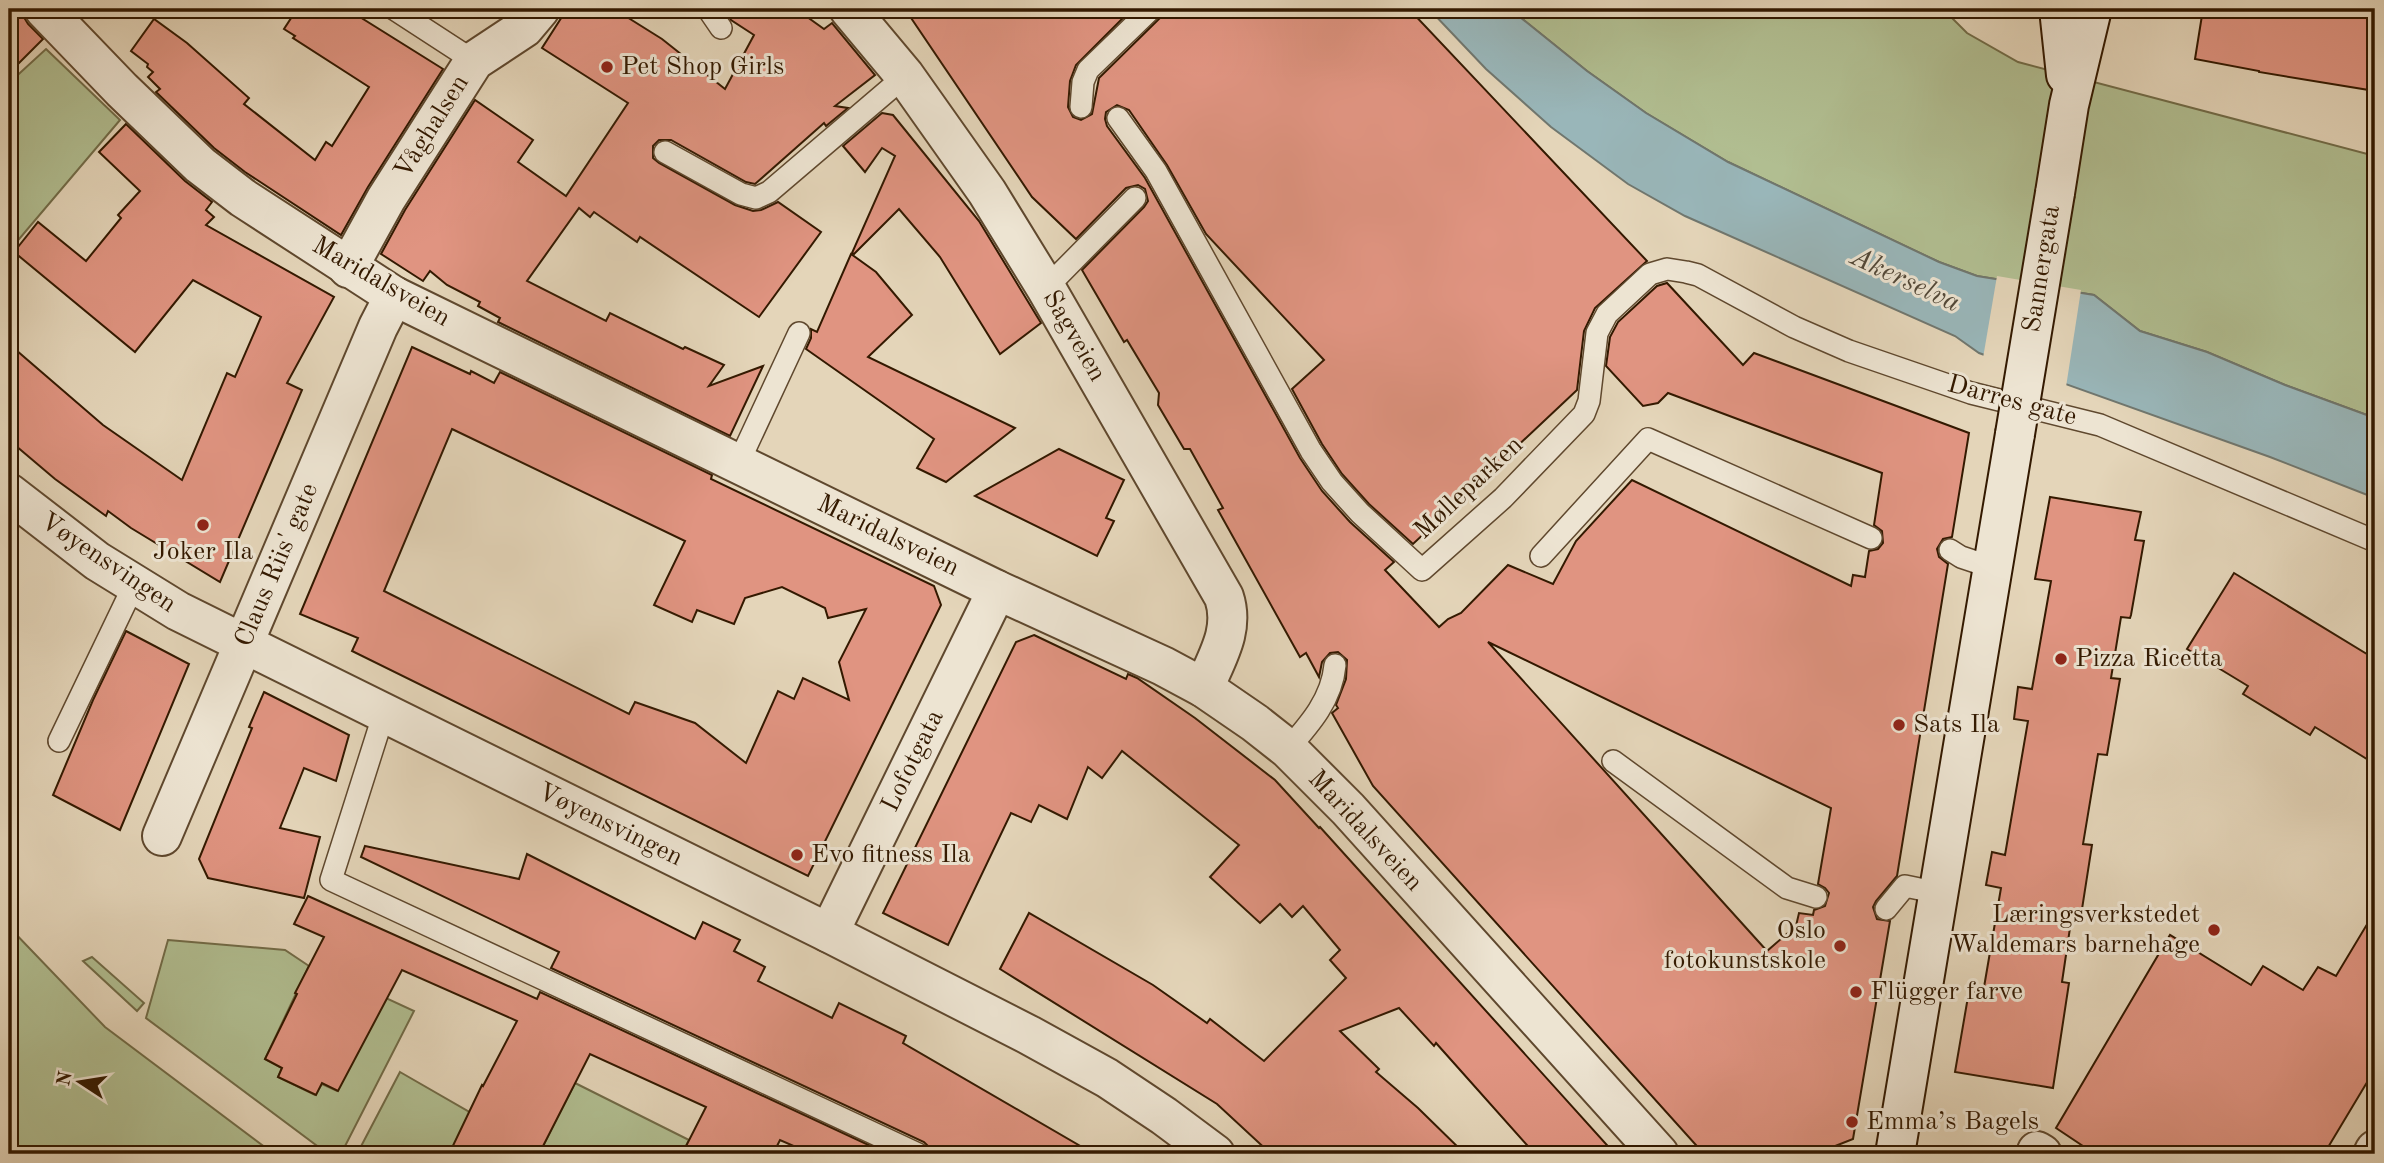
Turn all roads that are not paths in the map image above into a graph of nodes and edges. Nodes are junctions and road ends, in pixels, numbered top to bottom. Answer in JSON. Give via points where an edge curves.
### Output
{"nodes":[{"id":1,"x":44,"y":9,"type":"edge"},
{"id":2,"x":394,"y":9,"type":"edge"},
{"id":3,"x":540,"y":9,"type":"edge"},
{"id":4,"x":708,"y":9,"type":"edge"},
{"id":5,"x":849,"y":9,"type":"edge"},
{"id":6,"x":1152,"y":9,"type":"edge"},
{"id":7,"x":2059,"y":9,"type":"edge"},
{"id":8,"x":2092,"y":9,"type":"edge"},
{"id":9,"x":721,"y":28,"type":"dead end"},
{"id":10,"x":474,"y":61,"type":"junction"},
{"id":11,"x":905,"y":76,"type":"junction"},
{"id":12,"x":2069,"y":105,"type":"junction"},
{"id":13,"x":1081,"y":107,"type":"dead end"},
{"id":14,"x":1118,"y":118,"type":"dead end"},
{"id":15,"x":665,"y":152,"type":"dead end"},
{"id":16,"x":1135,"y":198,"type":"dead end"},
{"id":17,"x":1160,"y":213,"type":"dead end"},
{"id":18,"x":1187,"y":230,"type":"junction"},
{"id":19,"x":348,"y":268,"type":"junction"},
{"id":20,"x":1650,"y":274,"type":"joint"},
{"id":21,"x":1046,"y":288,"type":"junction"},
{"id":22,"x":394,"y":296,"type":"junction"},
{"id":23,"x":799,"y":333,"type":"dead end"},
{"id":24,"x":738,"y":464,"type":"junction"},
{"id":25,"x":9,"y":493,"type":"edge"},
{"id":26,"x":1871,"y":538,"type":"dead end"},
{"id":27,"x":2375,"y":541,"type":"edge"},
{"id":28,"x":1950,"y":550,"type":"dead end"},
{"id":29,"x":1541,"y":556,"type":"dead end"},
{"id":30,"x":1993,"y":568,"type":"junction"},
{"id":31,"x":134,"y":585,"type":"junction"},
{"id":32,"x":997,"y":590,"type":"junction"},
{"id":33,"x":244,"y":644,"type":"junction"},
{"id":34,"x":1335,"y":665,"type":"dead end"},
{"id":35,"x":1204,"y":688,"type":"junction"},
{"id":36,"x":384,"y":713,"type":"junction"},
{"id":37,"x":59,"y":741,"type":"dead end"},
{"id":38,"x":1288,"y":749,"type":"junction"},
{"id":39,"x":1613,"y":761,"type":"dead end"},
{"id":40,"x":162,"y":836,"type":"dead end"},
{"id":41,"x":1939,"y":893,"type":"junction"},
{"id":42,"x":1816,"y":897,"type":"dead end"},
{"id":43,"x":1886,"y":909,"type":"dead end"},
{"id":44,"x":829,"y":933,"type":"junction"},
{"id":45,"x":918,"y":1154,"type":"edge"},
{"id":46,"x":1215,"y":1154,"type":"edge"},
{"id":47,"x":1659,"y":1154,"type":"edge"},
{"id":48,"x":1895,"y":1154,"type":"edge"}],
"edges":[{"from":1,"to":19,"type":"street","name":"Maridalsveien","via":[[200,165]]},
{"from":2,"to":10,"type":"lane"},
{"from":3,"to":10,"type":"street","name":"Våghalsen","via":[[524,27]]},
{"from":4,"to":9,"type":"lane"},
{"from":5,"to":11,"type":"street","name":"Sagveien"},
{"from":6,"to":13,"type":"lane","via":[[1088,70]]},
{"from":7,"to":12,"type":"street","name":"Sannergata"},
{"from":8,"to":12,"type":"street","name":"Sannergata"},
{"from":10,"to":19,"type":"street","name":"Våghalsen"},
{"from":11,"to":15,"type":"lane","via":[[769,192],[756,198]]},
{"from":11,"to":21,"type":"street","name":"Sagveien","via":[[987,192]]},
{"from":12,"to":30,"type":"street","name":"Sannergata","bridge":true},
{"from":14,"to":18,"type":"lane","name":"Mølleparken","via":[[1156,171]]},
{"from":16,"to":21,"type":"lane"},
{"from":17,"to":18,"type":"lane","name":"Mølleparken"},
{"from":18,"to":20,"type":"lane","name":"Mølleparken","via":[[1332,482],[1422,570],[1503,498],[1584,414],[1597,332],[1606,314]]},
{"from":19,"to":22,"type":"street","name":"Maridalsveien"},
{"from":20,"to":27,"type":"lane","name":"Darres gate","via":[[1667,269],[1698,275],[1849,351],[1971,393],[2100,425]]},
{"from":21,"to":35,"type":"street","name":"Sagveien","via":[[1224,597],[1230,621]]},
{"from":22,"to":24,"type":"street","name":"Maridalsveien"},
{"from":22,"to":33,"type":"street","name":"Claus Riis' gate"},
{"from":23,"to":24,"type":"lane"},
{"from":24,"to":32,"type":"street","name":"Maridalsveien"},
{"from":25,"to":31,"type":"street","name":"Vøyensvingen"},
{"from":26,"to":29,"type":"lane","via":[[1648,439]]},
{"from":28,"to":30,"type":"lane"},
{"from":30,"to":41,"type":"street","name":"Sannergata"},
{"from":31,"to":33,"type":"street","name":"Vøyensvingen"},
{"from":31,"to":37,"type":"lane"},
{"from":32,"to":35,"type":"street","name":"Maridalsveien"},
{"from":32,"to":44,"type":"street","name":"Lofotgata"},
{"from":33,"to":36,"type":"street","name":"Vøyensvingen"},
{"from":33,"to":40,"type":"street","name":"Claus Riis' gate"},
{"from":34,"to":38,"type":"lane","via":[[1321,709]]},
{"from":35,"to":38,"type":"street","name":"Maridalsveien"},
{"from":36,"to":44,"type":"street","name":"Vøyensvingen"},
{"from":36,"to":45,"type":"lane","via":[[331,880]]},
{"from":38,"to":47,"type":"street","name":"Maridalsveien","via":[[1348,809]]},
{"from":39,"to":42,"type":"lane","via":[[1787,888]]},
{"from":41,"to":43,"type":"lane","via":[[1905,886]]},
{"from":41,"to":48,"type":"street","name":"Sannergata"},
{"from":44,"to":46,"type":"street","name":"Vøyensvingen","via":[[1107,1078]]}]}
